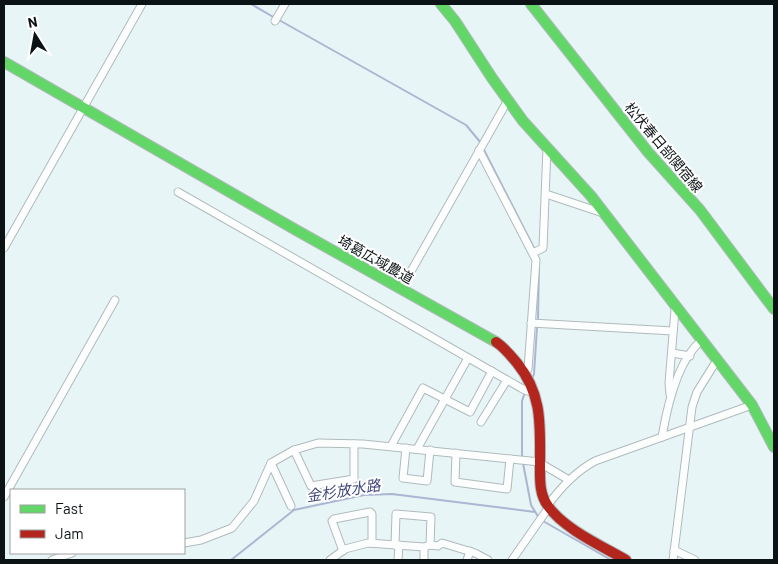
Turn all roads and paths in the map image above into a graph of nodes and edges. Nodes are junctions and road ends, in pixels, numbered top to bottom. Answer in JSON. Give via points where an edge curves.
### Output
{"nodes":[{"id":1,"x":142,"y":4,"type":"edge"},
{"id":2,"x":284,"y":4,"type":"edge"},
{"id":3,"x":441,"y":4,"type":"edge"},
{"id":4,"x":531,"y":4,"type":"edge"},
{"id":5,"x":276,"y":18,"type":"dead end"},
{"id":6,"x":4,"y":62,"type":"edge"},
{"id":7,"x":508,"y":100,"type":"junction"},
{"id":8,"x":84,"y":108,"type":"junction"},
{"id":9,"x":547,"y":148,"type":"junction"},
{"id":10,"x":479,"y":149,"type":"junction"},
{"id":11,"x":178,"y":192,"type":"dead end"},
{"id":12,"x":546,"y":194,"type":"junction"},
{"id":13,"x":603,"y":213,"type":"junction"},
{"id":14,"x":4,"y":248,"type":"edge"},
{"id":15,"x":535,"y":252,"type":"junction"},
{"id":16,"x":401,"y":289,"type":"junction"},
{"id":17,"x":115,"y":300,"type":"dead end"},
{"id":18,"x":678,"y":308,"type":"junction"},
{"id":19,"x":774,"y":309,"type":"edge"},
{"id":20,"x":531,"y":323,"type":"junction"},
{"id":21,"x":673,"y":331,"type":"junction"},
{"id":22,"x":702,"y":340,"type":"junction"},
{"id":23,"x":672,"y":353,"type":"junction"},
{"id":24,"x":690,"y":356,"type":"junction"},
{"id":25,"x":468,"y":358,"type":"junction"},
{"id":26,"x":717,"y":360,"type":"junction"},
{"id":27,"x":492,"y":372,"type":"junction"},
{"id":28,"x":524,"y":372,"type":"junction"},
{"id":29,"x":507,"y":380,"type":"junction"},
{"id":30,"x":527,"y":389,"type":"junction"},
{"id":31,"x":670,"y":394,"type":"junction"},
{"id":32,"x":445,"y":399,"type":"junction"},
{"id":33,"x":752,"y":405,"type":"junction"},
{"id":34,"x":481,"y":422,"type":"dead end"},
{"id":35,"x":689,"y":427,"type":"junction"},
{"id":36,"x":662,"y":437,"type":"junction"},
{"id":37,"x":354,"y":444,"type":"junction"},
{"id":38,"x":391,"y":446,"type":"junction"},
{"id":39,"x":774,"y":447,"type":"edge"},
{"id":40,"x":406,"y":448,"type":"junction"},
{"id":41,"x":418,"y":449,"type":"junction"},
{"id":42,"x":294,"y":450,"type":"junction"},
{"id":43,"x":430,"y":450,"type":"junction"},
{"id":44,"x":456,"y":453,"type":"junction"},
{"id":45,"x":510,"y":459,"type":"junction"},
{"id":46,"x":271,"y":463,"type":"junction"},
{"id":47,"x":540,"y":463,"type":"junction"},
{"id":48,"x":569,"y":480,"type":"junction"},
{"id":49,"x":4,"y":497,"type":"edge"},
{"id":50,"x":291,"y":506,"type":"dead end"},
{"id":51,"x":545,"y":512,"type":"junction"},
{"id":52,"x":185,"y":543,"type":"edge"},
{"id":53,"x":372,"y":543,"type":"junction"},
{"id":54,"x":397,"y":545,"type":"junction"},
{"id":55,"x":427,"y":546,"type":"junction"},
{"id":56,"x":343,"y":550,"type":"junction"},
{"id":57,"x":674,"y":550,"type":"junction"},
{"id":58,"x":470,"y":551,"type":"junction"},
{"id":59,"x":69,"y":554,"type":"edge"},
{"id":60,"x":52,"y":560,"type":"edge"},
{"id":61,"x":330,"y":560,"type":"edge"},
{"id":62,"x":398,"y":560,"type":"edge"},
{"id":63,"x":424,"y":560,"type":"edge"},
{"id":64,"x":467,"y":560,"type":"edge"},
{"id":65,"x":488,"y":560,"type":"edge"},
{"id":66,"x":512,"y":560,"type":"edge"},
{"id":67,"x":626,"y":560,"type":"edge"},
{"id":68,"x":672,"y":560,"type":"edge"},
{"id":69,"x":695,"y":560,"type":"edge"}],
"edges":[{"from":1,"to":8,"type":"street"},
{"from":2,"to":5,"type":"street"},
{"from":3,"to":7,"type":"street"},
{"from":4,"to":19,"type":"street","name":"松伏春日部関宿線","via":[[648,152],[700,210]]},
{"from":6,"to":8,"type":"street","name":"埼葛広域農道"},
{"from":7,"to":9,"type":"street"},
{"from":7,"to":10,"type":"street"},
{"from":8,"to":14,"type":"street"},
{"from":8,"to":16,"type":"street","name":"埼葛広域農道"},
{"from":9,"to":12,"type":"street"},
{"from":9,"to":13,"type":"street"},
{"from":10,"to":15,"type":"street"},
{"from":10,"to":16,"type":"street"},
{"from":11,"to":25,"type":"street"},
{"from":12,"to":13,"type":"street"},
{"from":12,"to":15,"type":"street","via":[[543,248]]},
{"from":13,"to":18,"type":"street"},
{"from":15,"to":20,"type":"street"},
{"from":16,"to":28,"type":"street","name":"埼葛広域農道","via":[[498,343]]},
{"from":17,"to":49,"type":"street"},
{"from":18,"to":21,"type":"street","via":[[675,310]]},
{"from":18,"to":22,"type":"street"},
{"from":20,"to":21,"type":"street"},
{"from":20,"to":28,"type":"street","via":[[528,369]]},
{"from":21,"to":23,"type":"street"},
{"from":22,"to":24,"type":"street"},
{"from":22,"to":26,"type":"street"},
{"from":23,"to":24,"type":"street"},
{"from":23,"to":31,"type":"street","via":[[668,383]]},
{"from":24,"to":31,"type":"street"},
{"from":25,"to":27,"type":"street"},
{"from":25,"to":32,"type":"street"},
{"from":26,"to":33,"type":"street"},
{"from":26,"to":35,"type":"street","via":[[697,392]]},
{"from":27,"to":29,"type":"street"},
{"from":27,"to":32,"type":"street","via":[[470,412]]},
{"from":28,"to":30,"type":"street","name":"埼葛広域農道"},
{"from":29,"to":30,"type":"street"},
{"from":29,"to":34,"type":"street"},
{"from":30,"to":47,"type":"street","name":"埼葛広域農道","via":[[539,403]]},
{"from":31,"to":36,"type":"street"},
{"from":32,"to":38,"type":"street","via":[[423,388]]},
{"from":32,"to":41,"type":"street"},
{"from":33,"to":35,"type":"street"},
{"from":33,"to":39,"type":"street"},
{"from":35,"to":36,"type":"street"},
{"from":35,"to":57,"type":"street"},
{"from":36,"to":48,"type":"street","via":[[595,461]]},
{"from":37,"to":38,"type":"street"},
{"from":37,"to":42,"type":"street","via":[[318,443]]},
{"from":37,"to":42,"type":"street","via":[[354,479],[311,486]]},
{"from":38,"to":40,"type":"street"},
{"from":40,"to":41,"type":"street"},
{"from":40,"to":43,"type":"street","via":[[403,478],[427,481]]},
{"from":41,"to":43,"type":"street"},
{"from":42,"to":46,"type":"street"},
{"from":43,"to":44,"type":"street"},
{"from":44,"to":45,"type":"street"},
{"from":44,"to":45,"type":"street","via":[[455,482],[507,489]]},
{"from":45,"to":47,"type":"street"},
{"from":46,"to":50,"type":"street"},
{"from":46,"to":52,"type":"street","via":[[254,501],[232,528]]},
{"from":47,"to":48,"type":"street"},
{"from":47,"to":51,"type":"street","name":"埼葛広域農道"},
{"from":48,"to":51,"type":"street"},
{"from":51,"to":66,"type":"street"},
{"from":51,"to":67,"type":"street"},
{"from":53,"to":54,"type":"street"},
{"from":53,"to":56,"type":"street"},
{"from":53,"to":56,"type":"street","via":[[370,512],[334,519]]},
{"from":54,"to":55,"type":"street"},
{"from":54,"to":55,"type":"street","via":[[396,514],[431,517]]},
{"from":54,"to":62,"type":"street"},
{"from":55,"to":58,"type":"street","via":[[442,543]]},
{"from":55,"to":63,"type":"street"},
{"from":56,"to":61,"type":"street"},
{"from":57,"to":68,"type":"street"},
{"from":57,"to":69,"type":"street"},
{"from":58,"to":64,"type":"street"},
{"from":58,"to":65,"type":"street"},
{"from":59,"to":60,"type":"street"}]}
